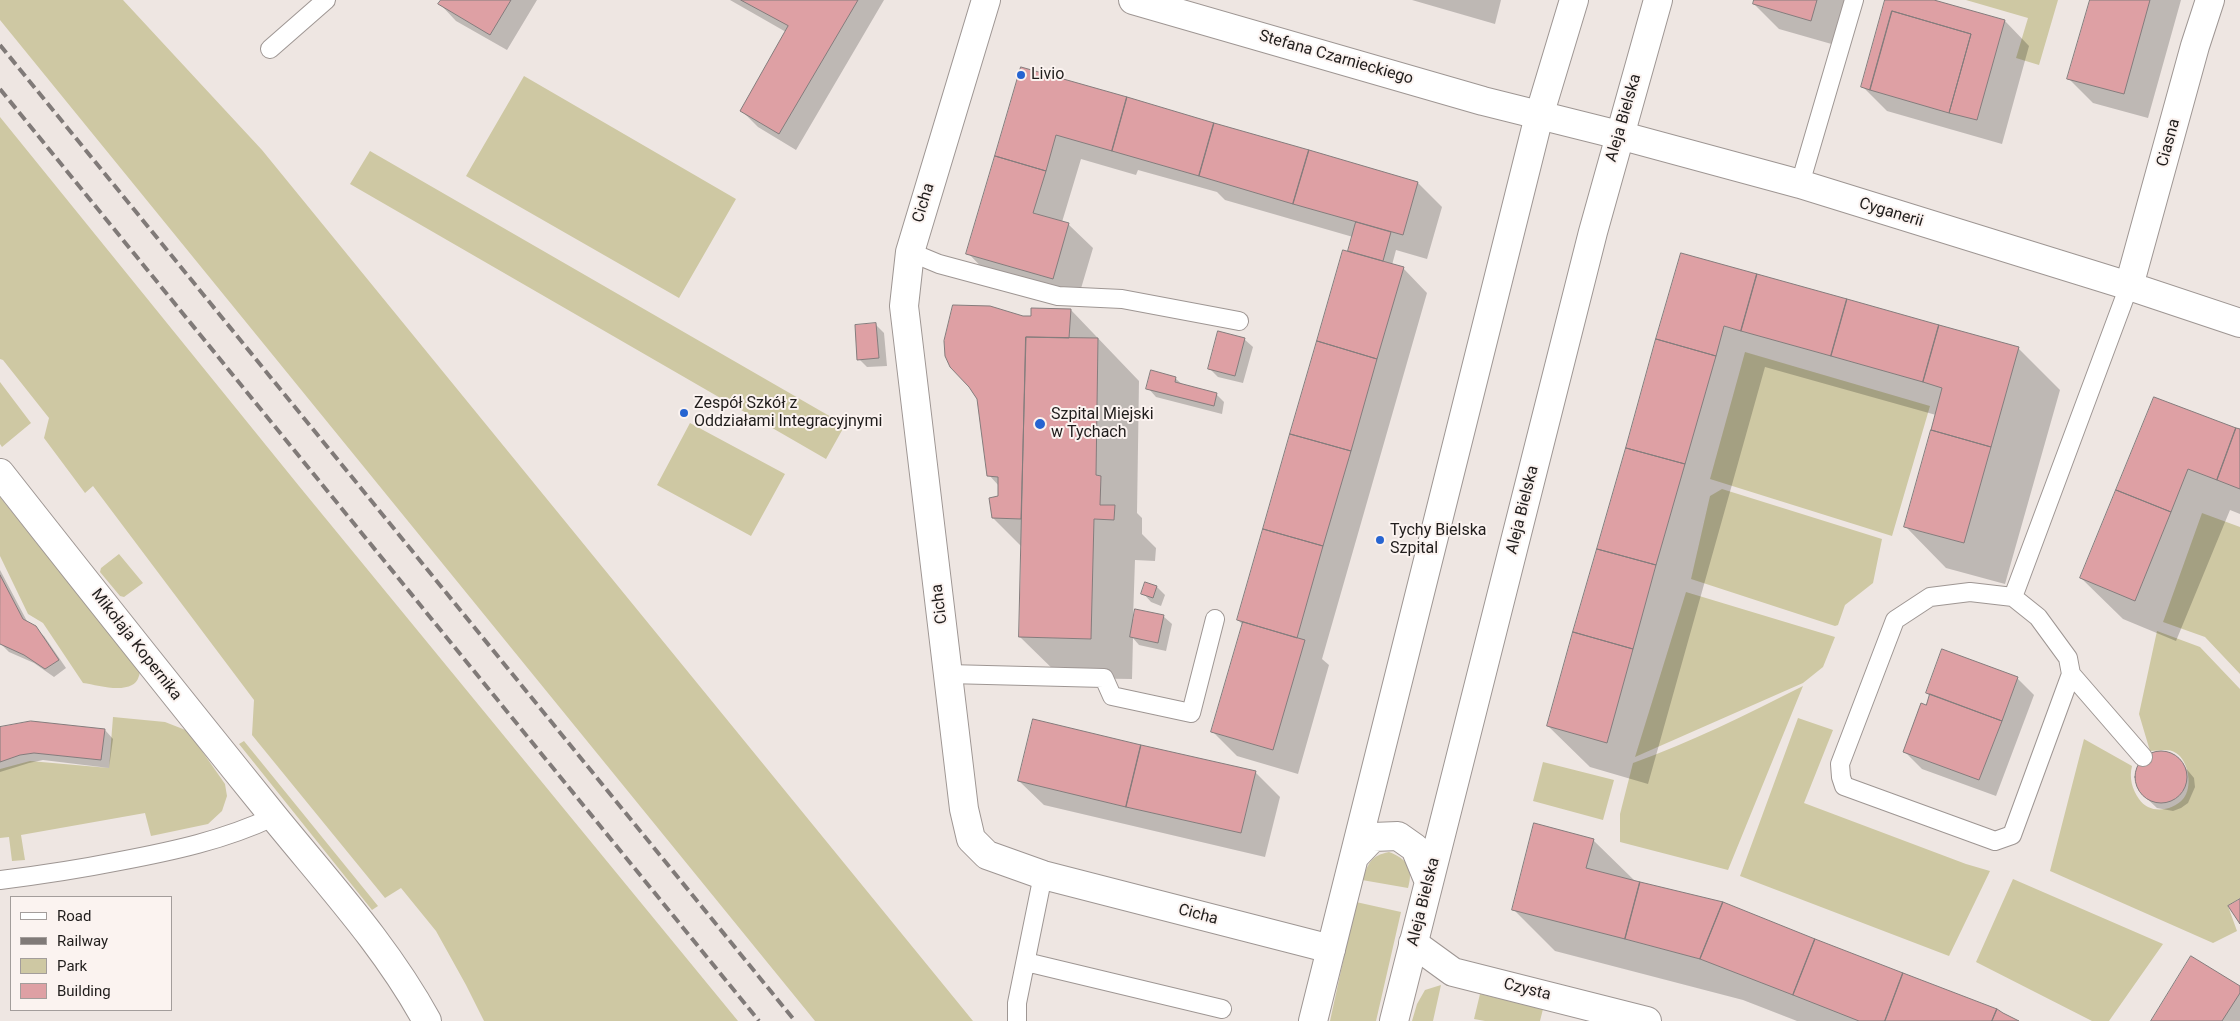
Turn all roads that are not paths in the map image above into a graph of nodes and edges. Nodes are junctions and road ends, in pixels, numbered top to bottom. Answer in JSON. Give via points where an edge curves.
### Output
{"nodes":[{"id":1,"x":326,"y":0,"type":"edge"},
{"id":2,"x":986,"y":0,"type":"edge"},
{"id":3,"x":1133,"y":0,"type":"edge"},
{"id":4,"x":1574,"y":0,"type":"edge"},
{"id":5,"x":1658,"y":0,"type":"edge"},
{"id":6,"x":1854,"y":0,"type":"edge"},
{"id":7,"x":2210,"y":0,"type":"edge"},
{"id":8,"x":270,"y":49,"type":"dead end"},
{"id":9,"x":1539,"y":116,"type":"junction"},
{"id":10,"x":1619,"y":135,"type":"junction"},
{"id":11,"x":1800,"y":184,"type":"junction"},
{"id":12,"x":910,"y":252,"type":"junction"},
{"id":13,"x":2129,"y":286,"type":"junction"},
{"id":14,"x":1239,"y":321,"type":"dead end"},
{"id":15,"x":2240,"y":323,"type":"edge"},
{"id":16,"x":0,"y":473,"type":"edge"},
{"id":17,"x":2013,"y":597,"type":"junction"},
{"id":18,"x":1215,"y":619,"type":"dead end"},
{"id":19,"x":948,"y":674,"type":"junction"},
{"id":20,"x":2071,"y":674,"type":"junction"},
{"id":21,"x":2143,"y":757,"type":"dead end"},
{"id":22,"x":274,"y":817,"type":"junction"},
{"id":23,"x":1354,"y":857,"type":"junction"},
{"id":24,"x":1044,"y":875,"type":"junction"},
{"id":25,"x":0,"y":880,"type":"edge"},
{"id":26,"x":1429,"y":882,"type":"junction"},
{"id":27,"x":1413,"y":943,"type":"junction"},
{"id":28,"x":1331,"y":950,"type":"junction"},
{"id":29,"x":1026,"y":962,"type":"junction"},
{"id":30,"x":1222,"y":1009,"type":"dead end"},
{"id":31,"x":427,"y":1021,"type":"edge"},
{"id":32,"x":1017,"y":1021,"type":"edge"},
{"id":33,"x":1314,"y":1021,"type":"edge"},
{"id":34,"x":1394,"y":1021,"type":"edge"},
{"id":35,"x":1648,"y":1021,"type":"edge"}],
"edges":[{"from":1,"to":8,"type":"lane"},
{"from":2,"to":12,"type":"street","name":"Cicha"},
{"from":3,"to":9,"type":"street","name":"Stefana Czarnieckiego"},
{"from":4,"to":9,"type":"street"},
{"from":5,"to":10,"type":"street","name":"Aleja Bielska"},
{"from":6,"to":11,"type":"lane"},
{"from":7,"to":13,"type":"street","name":"Ciasna"},
{"from":9,"to":10,"type":"street","name":"Cyganerii"},
{"from":9,"to":23,"type":"street"},
{"from":10,"to":11,"type":"street","name":"Cyganerii"},
{"from":10,"to":26,"type":"street","name":"Aleja Bielska"},
{"from":11,"to":13,"type":"street","name":"Cyganerii"},
{"from":12,"to":14,"type":"lane","via":[[939,264],[1058,296],[1122,298]]},
{"from":12,"to":19,"type":"street","name":"Cicha","via":[[904,306]]},
{"from":13,"to":15,"type":"street","name":"Cyganerii"},
{"from":13,"to":17,"type":"lane"},
{"from":16,"to":22,"type":"street","name":"Mikołaja Kopernika"},
{"from":17,"to":20,"type":"lane","via":[[2038,617],[2068,658]]},
{"from":17,"to":20,"type":"lane","via":[[1970,592],[1930,597],[1895,620],[1840,764],[1844,786],[1995,841],[2012,835]]},
{"from":18,"to":19,"type":"lane","via":[[1191,713],[1112,696],[1104,678]]},
{"from":19,"to":24,"type":"street","name":"Cicha","via":[[964,809],[971,838],[987,855]]},
{"from":20,"to":21,"type":"lane"},
{"from":22,"to":25,"type":"lane","via":[[221,838],[163,853],[48,875]]},
{"from":22,"to":31,"type":"street","name":"Mikołaja Kopernika","via":[[360,920],[410,989]]},
{"from":23,"to":26,"type":"street","via":[[1373,838],[1398,836],[1415,848]]},
{"from":23,"to":28,"type":"street"},
{"from":24,"to":28,"type":"street","name":"Cicha"},
{"from":24,"to":29,"type":"lane"},
{"from":26,"to":27,"type":"street","name":"Aleja Bielska"},
{"from":27,"to":34,"type":"street","name":"Aleja Bielska"},
{"from":27,"to":35,"type":"street","name":"Czysta","via":[[1453,972]]},
{"from":28,"to":33,"type":"street"},
{"from":29,"to":30,"type":"lane"},
{"from":29,"to":32,"type":"lane","via":[[1017,1003]]}]}
